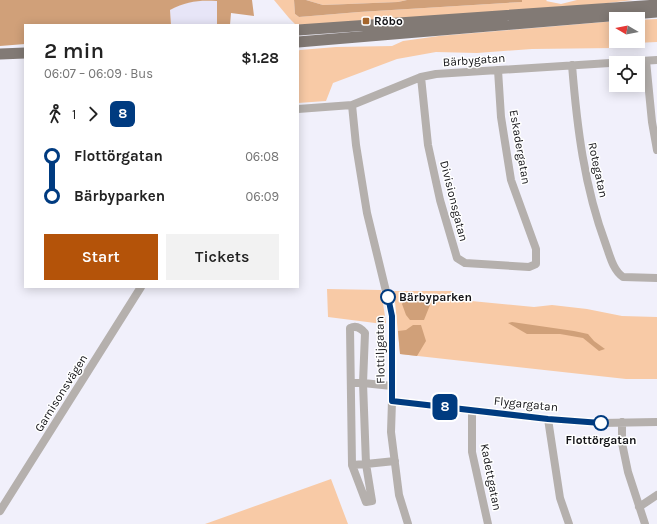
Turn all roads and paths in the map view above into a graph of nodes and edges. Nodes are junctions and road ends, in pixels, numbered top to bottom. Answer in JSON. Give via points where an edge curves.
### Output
{"nodes":[{"id":1,"x":657,"y":4,"type":"edge"},
{"id":2,"x":657,"y":12,"type":"edge"},
{"id":3,"x":299,"y":30,"type":"edge"},
{"id":4,"x":299,"y":42,"type":"edge"},
{"id":5,"x":24,"y":53,"type":"edge"},
{"id":6,"x":0,"y":54,"type":"edge"},
{"id":7,"x":657,"y":60,"type":"edge"},
{"id":8,"x":646,"y":61,"type":"junction"},
{"id":9,"x":572,"y":65,"type":"junction"},
{"id":10,"x":498,"y":70,"type":"junction"},
{"id":11,"x":421,"y":78,"type":"junction"},
{"id":12,"x":352,"y":105,"type":"junction"},
{"id":13,"x":299,"y":109,"type":"edge"},
{"id":14,"x":657,"y":150,"type":"edge"},
{"id":15,"x":529,"y":267,"type":"joint"},
{"id":16,"x":657,"y":278,"type":"edge"},
{"id":17,"x":140,"y":288,"type":"edge"},
{"id":18,"x":351,"y":383,"type":"junction"},
{"id":19,"x":363,"y":383,"type":"junction"},
{"id":20,"x":392,"y":386,"type":"junction"},
{"id":21,"x":392,"y":401,"type":"junction"},
{"id":22,"x":472,"y":410,"type":"junction"},
{"id":23,"x":548,"y":419,"type":"junction"},
{"id":24,"x":622,"y":422,"type":"junction"},
{"id":25,"x":657,"y":422,"type":"edge"},
{"id":26,"x":395,"y":461,"type":"junction"},
{"id":27,"x":366,"y":464,"type":"junction"},
{"id":28,"x":352,"y":465,"type":"junction"},
{"id":29,"x":657,"y":495,"type":"edge"},
{"id":30,"x":639,"y":507,"type":"junction"},
{"id":31,"x":0,"y":511,"type":"edge"},
{"id":32,"x":408,"y":524,"type":"edge"},
{"id":33,"x":488,"y":524,"type":"edge"},
{"id":34,"x":569,"y":524,"type":"edge"},
{"id":35,"x":645,"y":524,"type":"edge"}],
"edges":[{"from":1,"to":3,"type":"main road"},
{"from":2,"to":4,"type":"main road"},
{"from":5,"to":6,"type":"main road"},
{"from":7,"to":8,"type":"street","name":"Bärbygatan"},
{"from":8,"to":9,"type":"street","name":"Bärbygatan"},
{"from":8,"to":14,"type":"street"},
{"from":9,"to":10,"type":"street","name":"Bärbygatan"},
{"from":9,"to":16,"type":"street","name":"Rotegatan","via":[[582,160],[592,203],[614,266],[623,277]]},
{"from":10,"to":11,"type":"street","name":"Bärbygatan","via":[[436,74]]},
{"from":10,"to":15,"type":"street","name":"Eskadergatan","via":[[511,180],[536,249],[536,264]]},
{"from":11,"to":12,"type":"street","name":"Bärbygatan"},
{"from":11,"to":15,"type":"street","name":"Divisionsgatan","via":[[428,145],[440,200],[457,258],[465,262]]},
{"from":12,"to":13,"type":"street","name":"Bärbygatan"},
{"from":12,"to":20,"type":"street","name":"Flottiljgatan","via":[[367,213],[392,316]]},
{"from":17,"to":31,"type":"street","name":"Garnisonsvägen"},
{"from":18,"to":19,"type":"street"},
{"from":18,"to":19,"type":"street","via":[[350,328],[353,326],[360,328],[364,333]]},
{"from":18,"to":28,"type":"street"},
{"from":19,"to":20,"type":"street"},
{"from":19,"to":27,"type":"street"},
{"from":20,"to":21,"type":"street","name":"Flottiljgatan"},
{"from":21,"to":22,"type":"street","name":"Flygargatan"},
{"from":21,"to":26,"type":"street","name":"Flottiljgatan","via":[[391,432]]},
{"from":22,"to":23,"type":"street","name":"Flygargatan"},
{"from":22,"to":33,"type":"street","name":"Kadettgatan","via":[[472,452]]},
{"from":23,"to":24,"type":"street","name":"Flygargatan"},
{"from":23,"to":34,"type":"street","via":[[560,498]]},
{"from":24,"to":25,"type":"street","name":"Flygargatan"},
{"from":24,"to":30,"type":"street","via":[[622,443]]},
{"from":26,"to":27,"type":"street"},
{"from":26,"to":32,"type":"street","name":"Flottiljgatan","via":[[399,495]]},
{"from":27,"to":28,"type":"street"},
{"from":27,"to":28,"type":"street","via":[[372,501],[366,502]]},
{"from":29,"to":30,"type":"street"},
{"from":30,"to":35,"type":"street"}]}
